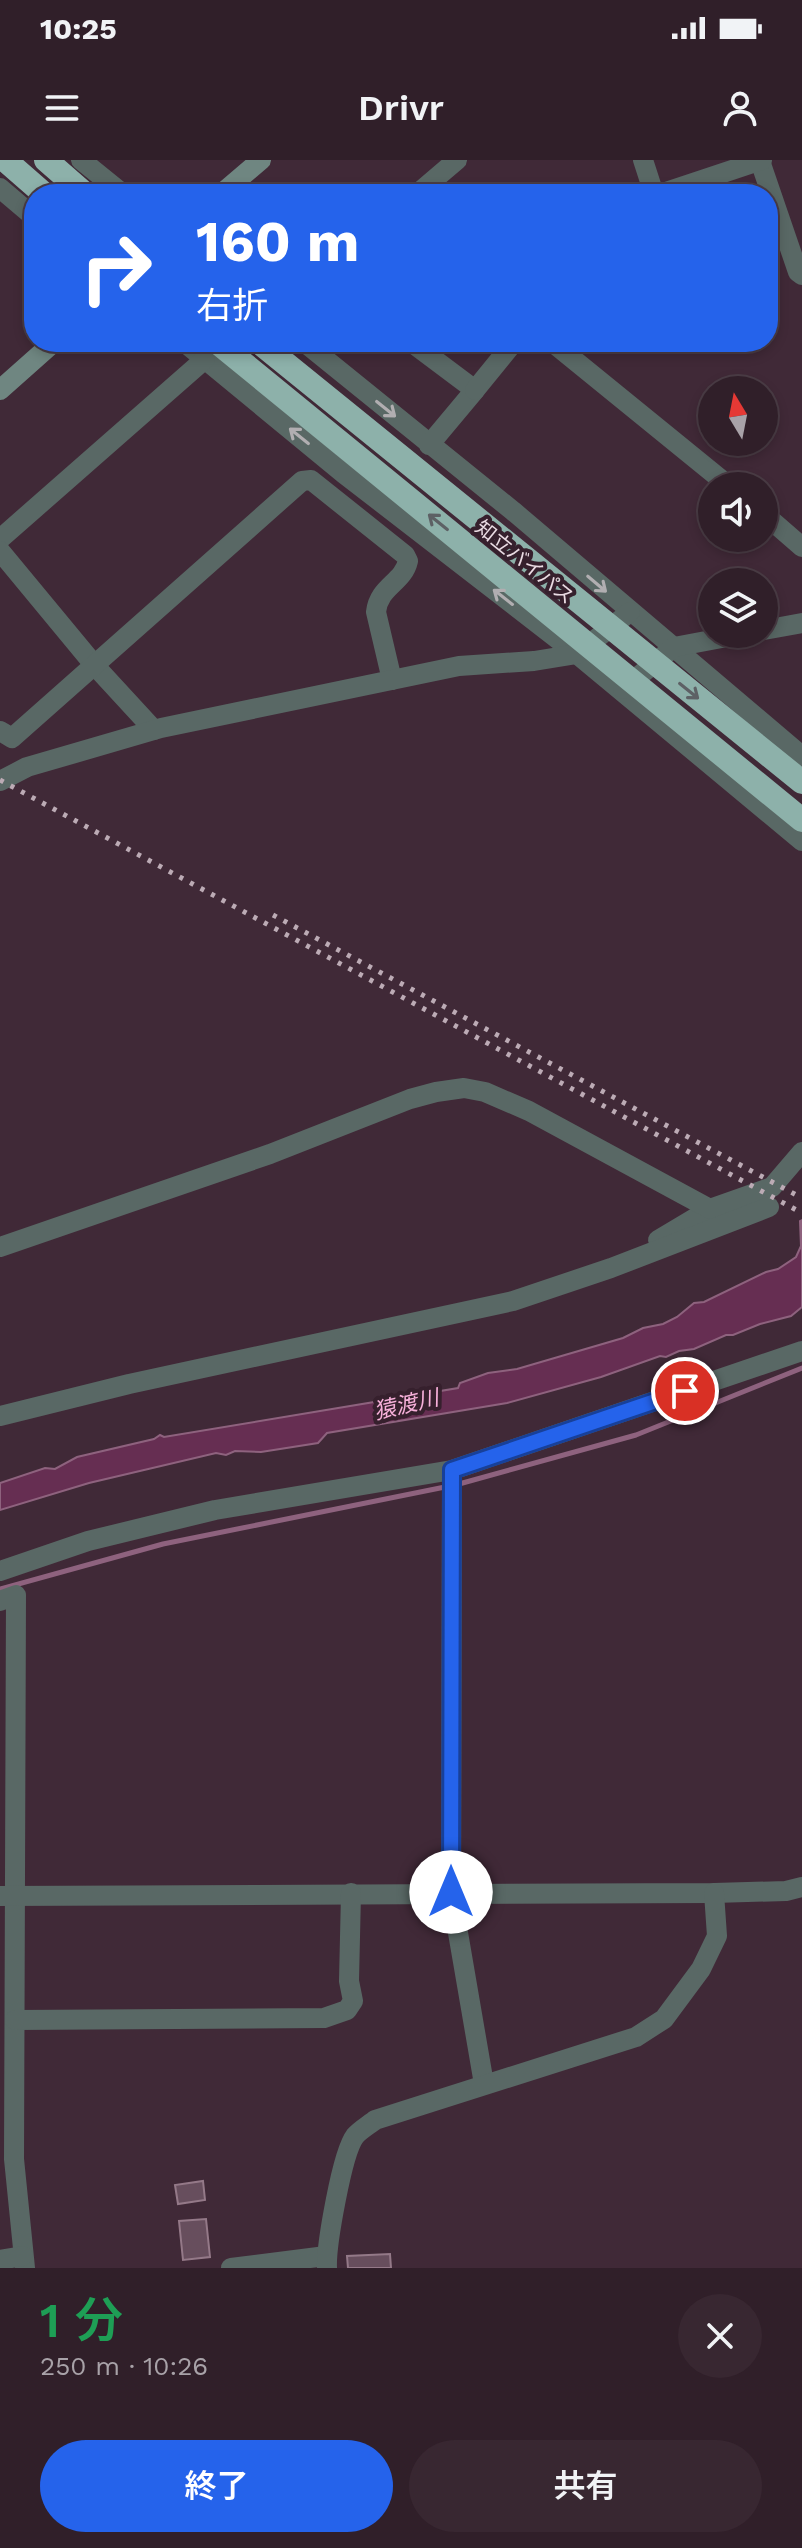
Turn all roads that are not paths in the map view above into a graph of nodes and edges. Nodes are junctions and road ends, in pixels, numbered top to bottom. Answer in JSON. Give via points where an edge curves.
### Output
{"nodes":[{"id":1,"x":5,"y":160,"type":"edge"},
{"id":2,"x":46,"y":160,"type":"edge"},
{"id":3,"x":81,"y":160,"type":"edge"},
{"id":4,"x":261,"y":160,"type":"edge"},
{"id":5,"x":457,"y":160,"type":"edge"},
{"id":6,"x":643,"y":160,"type":"edge"},
{"id":7,"x":761,"y":160,"type":"edge"},
{"id":8,"x":33,"y":184,"type":"edge"},
{"id":9,"x":74,"y":184,"type":"edge"},
{"id":10,"x":111,"y":184,"type":"edge"},
{"id":11,"x":233,"y":184,"type":"edge"},
{"id":12,"x":429,"y":184,"type":"edge"},
{"id":13,"x":651,"y":184,"type":"edge"},
{"id":14,"x":690,"y":184,"type":"edge"},
{"id":15,"x":769,"y":184,"type":"edge"},
{"id":16,"x":0,"y":188,"type":"edge"},
{"id":17,"x":24,"y":208,"type":"edge"},
{"id":18,"x":778,"y":211,"type":"edge"},
{"id":19,"x":802,"y":275,"type":"edge"},
{"id":20,"x":43,"y":352,"type":"edge"},
{"id":21,"x":210,"y":352,"type":"edge"},
{"id":22,"x":212,"y":352,"type":"edge"},
{"id":23,"x":212,"y":352,"type":"edge"},
{"id":24,"x":271,"y":352,"type":"edge"},
{"id":25,"x":316,"y":352,"type":"edge"},
{"id":26,"x":423,"y":352,"type":"edge"},
{"id":27,"x":506,"y":352,"type":"edge"},
{"id":28,"x":564,"y":352,"type":"edge"},
{"id":29,"x":0,"y":390,"type":"edge"},
{"id":30,"x":475,"y":390,"type":"junction"},
{"id":31,"x":429,"y":445,"type":"junction"},
{"id":32,"x":712,"y":472,"type":"edge"},
{"id":33,"x":778,"y":526,"type":"edge"},
{"id":34,"x":0,"y":539,"type":"edge"},
{"id":35,"x":802,"y":547,"type":"edge"},
{"id":36,"x":0,"y":551,"type":"edge"},
{"id":37,"x":630,"y":612,"type":"junction"},
{"id":38,"x":802,"y":623,"type":"edge"},
{"id":39,"x":778,"y":627,"type":"edge"},
{"id":40,"x":698,"y":642,"type":"edge"},
{"id":41,"x":674,"y":647,"type":"junction"},
{"id":42,"x":577,"y":654,"type":"junction"},
{"id":43,"x":96,"y":667,"type":"junction"},
{"id":44,"x":392,"y":680,"type":"junction"},
{"id":45,"x":621,"y":690,"type":"junction"},
{"id":46,"x":154,"y":730,"type":"junction"},
{"id":47,"x":0,"y":731,"type":"edge"},
{"id":48,"x":802,"y":756,"type":"edge"},
{"id":49,"x":0,"y":781,"type":"edge"},
{"id":50,"x":802,"y":782,"type":"edge"},
{"id":51,"x":802,"y":820,"type":"edge"},
{"id":52,"x":802,"y":841,"type":"edge"},
{"id":53,"x":802,"y":1152,"type":"edge"},
{"id":54,"x":769,"y":1207,"type":"dead end"},
{"id":55,"x":710,"y":1209,"type":"junction"},
{"id":56,"x":0,"y":1247,"type":"edge"},
{"id":57,"x":611,"y":1268,"type":"junction"},
{"id":58,"x":802,"y":1351,"type":"edge"},
{"id":59,"x":0,"y":1416,"type":"edge"},
{"id":60,"x":452,"y":1470,"type":"junction"},
{"id":61,"x":0,"y":1571,"type":"edge"},
{"id":62,"x":0,"y":1601,"type":"edge"},
{"id":63,"x":802,"y":1887,"type":"edge"},
{"id":64,"x":451,"y":1892,"type":"junction"},
{"id":65,"x":351,"y":1893,"type":"junction"},
{"id":66,"x":714,"y":1893,"type":"junction"},
{"id":67,"x":8,"y":1896,"type":"edge"},
{"id":68,"x":15,"y":2020,"type":"junction"},
{"id":69,"x":484,"y":2084,"type":"junction"},
{"id":70,"x":7,"y":2159,"type":"edge"},
{"id":71,"x":0,"y":2260,"type":"edge"},
{"id":72,"x":24,"y":2262,"type":"edge"},
{"id":73,"x":327,"y":2262,"type":"edge"},
{"id":74,"x":231,"y":2268,"type":"edge"}],
"edges":[{"from":1,"to":8,"type":"highway"},
{"from":2,"to":9,"type":"highway"},
{"from":3,"to":10,"type":"street"},
{"from":4,"to":11,"type":"street"},
{"from":5,"to":12,"type":"street"},
{"from":6,"to":13,"type":"street"},
{"from":7,"to":14,"type":"street"},
{"from":7,"to":15,"type":"street"},
{"from":16,"to":17,"type":"street"},
{"from":18,"to":19,"type":"street"},
{"from":20,"to":29,"type":"street"},
{"from":21,"to":34,"type":"street"},
{"from":42,"to":22,"type":"street","one_way":true,"via":[[343,473]]},
{"from":51,"to":23,"type":"highway","name":"知立バイパス","one_way":true,"bridge":true},
{"from":24,"to":50,"type":"highway","name":"知立バイパス","one_way":true,"bridge":true},
{"from":25,"to":31,"type":"street","one_way":true},
{"from":26,"to":30,"type":"street"},
{"from":27,"to":30,"type":"street"},
{"from":28,"to":32,"type":"street"},
{"from":30,"to":31,"type":"street"},
{"from":31,"to":37,"type":"street","one_way":true},
{"from":33,"to":35,"type":"street"},
{"from":36,"to":43,"type":"street"},
{"from":37,"to":41,"type":"street"},
{"from":37,"to":42,"type":"street"},
{"from":38,"to":39,"type":"street"},
{"from":40,"to":41,"type":"street"},
{"from":41,"to":45,"type":"street"},
{"from":41,"to":48,"type":"street"},
{"from":42,"to":44,"type":"street","via":[[459,666]]},
{"from":42,"to":45,"type":"street"},
{"from":43,"to":44,"type":"street","via":[[294,486],[311,480],[408,561],[377,602]]},
{"from":43,"to":46,"type":"street"},
{"from":43,"to":47,"type":"street","via":[[12,738]]},
{"from":44,"to":46,"type":"street"},
{"from":45,"to":52,"type":"street"},
{"from":46,"to":49,"type":"street","via":[[27,767]]},
{"from":53,"to":55,"type":"street","via":[[772,1187]]},
{"from":54,"to":57,"type":"street"},
{"from":55,"to":56,"type":"street","via":[[529,1111],[464,1088],[410,1099],[270,1154]]},
{"from":55,"to":57,"type":"street"},
{"from":57,"to":59,"type":"street","via":[[513,1301]]},
{"from":58,"to":60,"type":"street"},
{"from":60,"to":61,"type":"street","via":[[215,1510],[88,1541]]},
{"from":60,"to":64,"type":"street"},
{"from":62,"to":67,"type":"street","via":[[16,1595]]},
{"from":63,"to":66,"type":"street"},
{"from":64,"to":65,"type":"street"},
{"from":64,"to":66,"type":"street"},
{"from":64,"to":69,"type":"street"},
{"from":65,"to":67,"type":"street"},
{"from":65,"to":68,"type":"street","via":[[353,2001],[347,2010],[324,2018]]},
{"from":66,"to":69,"type":"street","via":[[717,1936],[701,1969],[664,2019],[636,2037]]},
{"from":67,"to":68,"type":"street"},
{"from":68,"to":70,"type":"street"},
{"from":69,"to":73,"type":"street","via":[[375,2120],[355,2137],[338,2192]]},
{"from":70,"to":72,"type":"street"},
{"from":71,"to":72,"type":"street"},
{"from":73,"to":74,"type":"street"}]}
